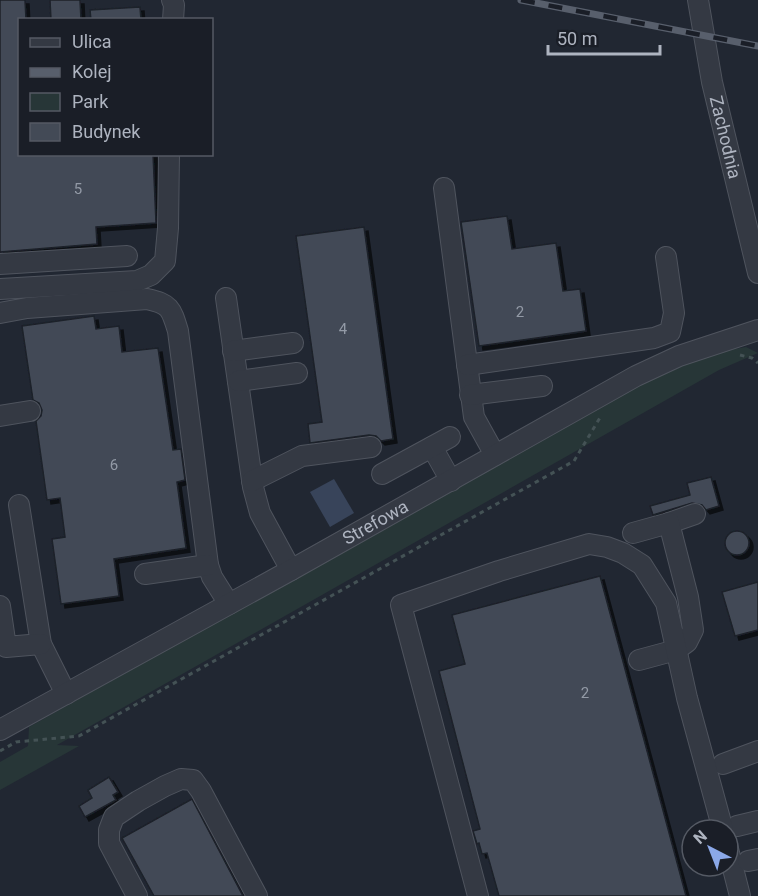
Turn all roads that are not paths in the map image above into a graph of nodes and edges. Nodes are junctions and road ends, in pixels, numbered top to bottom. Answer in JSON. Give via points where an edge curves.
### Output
{"nodes":[{"id":1,"x":172,"y":0,"type":"edge"},
{"id":2,"x":698,"y":0,"type":"edge"},
{"id":3,"x":173,"y":18,"type":"edge"},
{"id":4,"x":169,"y":156,"type":"edge"},
{"id":5,"x":444,"y":188,"type":"dead end"},
{"id":6,"x":127,"y":256,"type":"dead end"},
{"id":7,"x":666,"y":257,"type":"dead end"},
{"id":8,"x":0,"y":264,"type":"edge"},
{"id":9,"x":758,"y":273,"type":"edge"},
{"id":10,"x":0,"y":289,"type":"edge"},
{"id":11,"x":225,"y":298,"type":"dead end"},
{"id":12,"x":0,"y":313,"type":"edge"},
{"id":13,"x":758,"y":330,"type":"edge"},
{"id":14,"x":293,"y":343,"type":"dead end"},
{"id":15,"x":233,"y":351,"type":"junction"},
{"id":16,"x":466,"y":365,"type":"junction"},
{"id":17,"x":297,"y":373,"type":"dead end"},
{"id":18,"x":238,"y":381,"type":"junction"},
{"id":19,"x":542,"y":386,"type":"dead end"},
{"id":20,"x":470,"y":395,"type":"junction"},
{"id":21,"x":30,"y":411,"type":"dead end"},
{"id":22,"x":0,"y":416,"type":"edge"},
{"id":23,"x":450,"y":437,"type":"dead end"},
{"id":24,"x":370,"y":447,"type":"dead end"},
{"id":25,"x":432,"y":447,"type":"junction"},
{"id":26,"x":495,"y":455,"type":"junction"},
{"id":27,"x":382,"y":474,"type":"dead end"},
{"id":28,"x":252,"y":481,"type":"junction"},
{"id":29,"x":451,"y":481,"type":"junction"},
{"id":30,"x":19,"y":505,"type":"dead end"},
{"id":31,"x":695,"y":514,"type":"dead end"},
{"id":32,"x":669,"y":523,"type":"junction"},
{"id":33,"x":633,"y":533,"type":"dead end"},
{"id":34,"x":208,"y":565,"type":"junction"},
{"id":35,"x":291,"y":570,"type":"junction"},
{"id":36,"x":145,"y":574,"type":"dead end"},
{"id":37,"x":229,"y":604,"type":"junction"},
{"id":38,"x":0,"y":606,"type":"edge"},
{"id":39,"x":41,"y":644,"type":"junction"},
{"id":40,"x":676,"y":650,"type":"junction"},
{"id":41,"x":639,"y":660,"type":"dead end"},
{"id":42,"x":66,"y":694,"type":"junction"},
{"id":43,"x":0,"y":730,"type":"edge"},
{"id":44,"x":758,"y":751,"type":"edge"},
{"id":45,"x":723,"y":764,"type":"dead end"},
{"id":46,"x":727,"y":818,"type":"edge"},
{"id":47,"x":758,"y":821,"type":"edge"},
{"id":48,"x":740,"y":826,"type":"edge"},
{"id":49,"x":735,"y":878,"type":"edge"},
{"id":50,"x":136,"y":896,"type":"edge"},
{"id":51,"x":257,"y":896,"type":"edge"},
{"id":52,"x":478,"y":896,"type":"edge"},
{"id":53,"x":740,"y":896,"type":"edge"}],
"edges":[{"from":1,"to":3,"type":"street"},
{"from":2,"to":9,"type":"street","name":"Zachodnia","via":[[712,82]]},
{"from":4,"to":10,"type":"street","via":[[165,261],[151,275],[137,281]]},
{"from":5,"to":16,"type":"street"},
{"from":6,"to":8,"type":"street"},
{"from":7,"to":16,"type":"street","via":[[674,313],[670,332],[654,338]]},
{"from":11,"to":15,"type":"street"},
{"from":12,"to":34,"type":"street","via":[[147,299],[164,303],[172,311],[178,331]]},
{"from":13,"to":26,"type":"street","name":"Strefowa","via":[[679,356],[636,376]]},
{"from":14,"to":15,"type":"street"},
{"from":15,"to":18,"type":"street"},
{"from":16,"to":20,"type":"street"},
{"from":17,"to":18,"type":"street"},
{"from":18,"to":28,"type":"street"},
{"from":19,"to":20,"type":"street"},
{"from":20,"to":26,"type":"street","via":[[474,417]]},
{"from":21,"to":22,"type":"street"},
{"from":23,"to":25,"type":"street"},
{"from":24,"to":28,"type":"street","via":[[302,456]]},
{"from":25,"to":27,"type":"street"},
{"from":25,"to":29,"type":"street"},
{"from":26,"to":29,"type":"street","name":"Strefowa"},
{"from":28,"to":35,"type":"street","via":[[260,513]]},
{"from":29,"to":35,"type":"street","name":"Strefowa"},
{"from":30,"to":39,"type":"street"},
{"from":31,"to":32,"type":"street"},
{"from":32,"to":33,"type":"street"},
{"from":32,"to":40,"type":"street","via":[[693,630],[687,642]]},
{"from":34,"to":36,"type":"street"},
{"from":34,"to":37,"type":"street"},
{"from":35,"to":37,"type":"street","name":"Strefowa"},
{"from":37,"to":42,"type":"street","name":"Strefowa"},
{"from":38,"to":39,"type":"street","via":[[6,647]]},
{"from":39,"to":42,"type":"street"},
{"from":40,"to":41,"type":"street"},
{"from":40,"to":46,"type":"street"},
{"from":40,"to":52,"type":"street","via":[[666,603],[642,565],[623,553],[589,544],[402,605]]},
{"from":42,"to":43,"type":"street","name":"Strefowa"},
{"from":44,"to":45,"type":"street"},
{"from":47,"to":48,"type":"street"},
{"from":49,"to":53,"type":"street"},
{"from":50,"to":51,"type":"street","via":[[110,843],[109,830],[114,817],[181,779],[193,780],[201,791]]}]}
